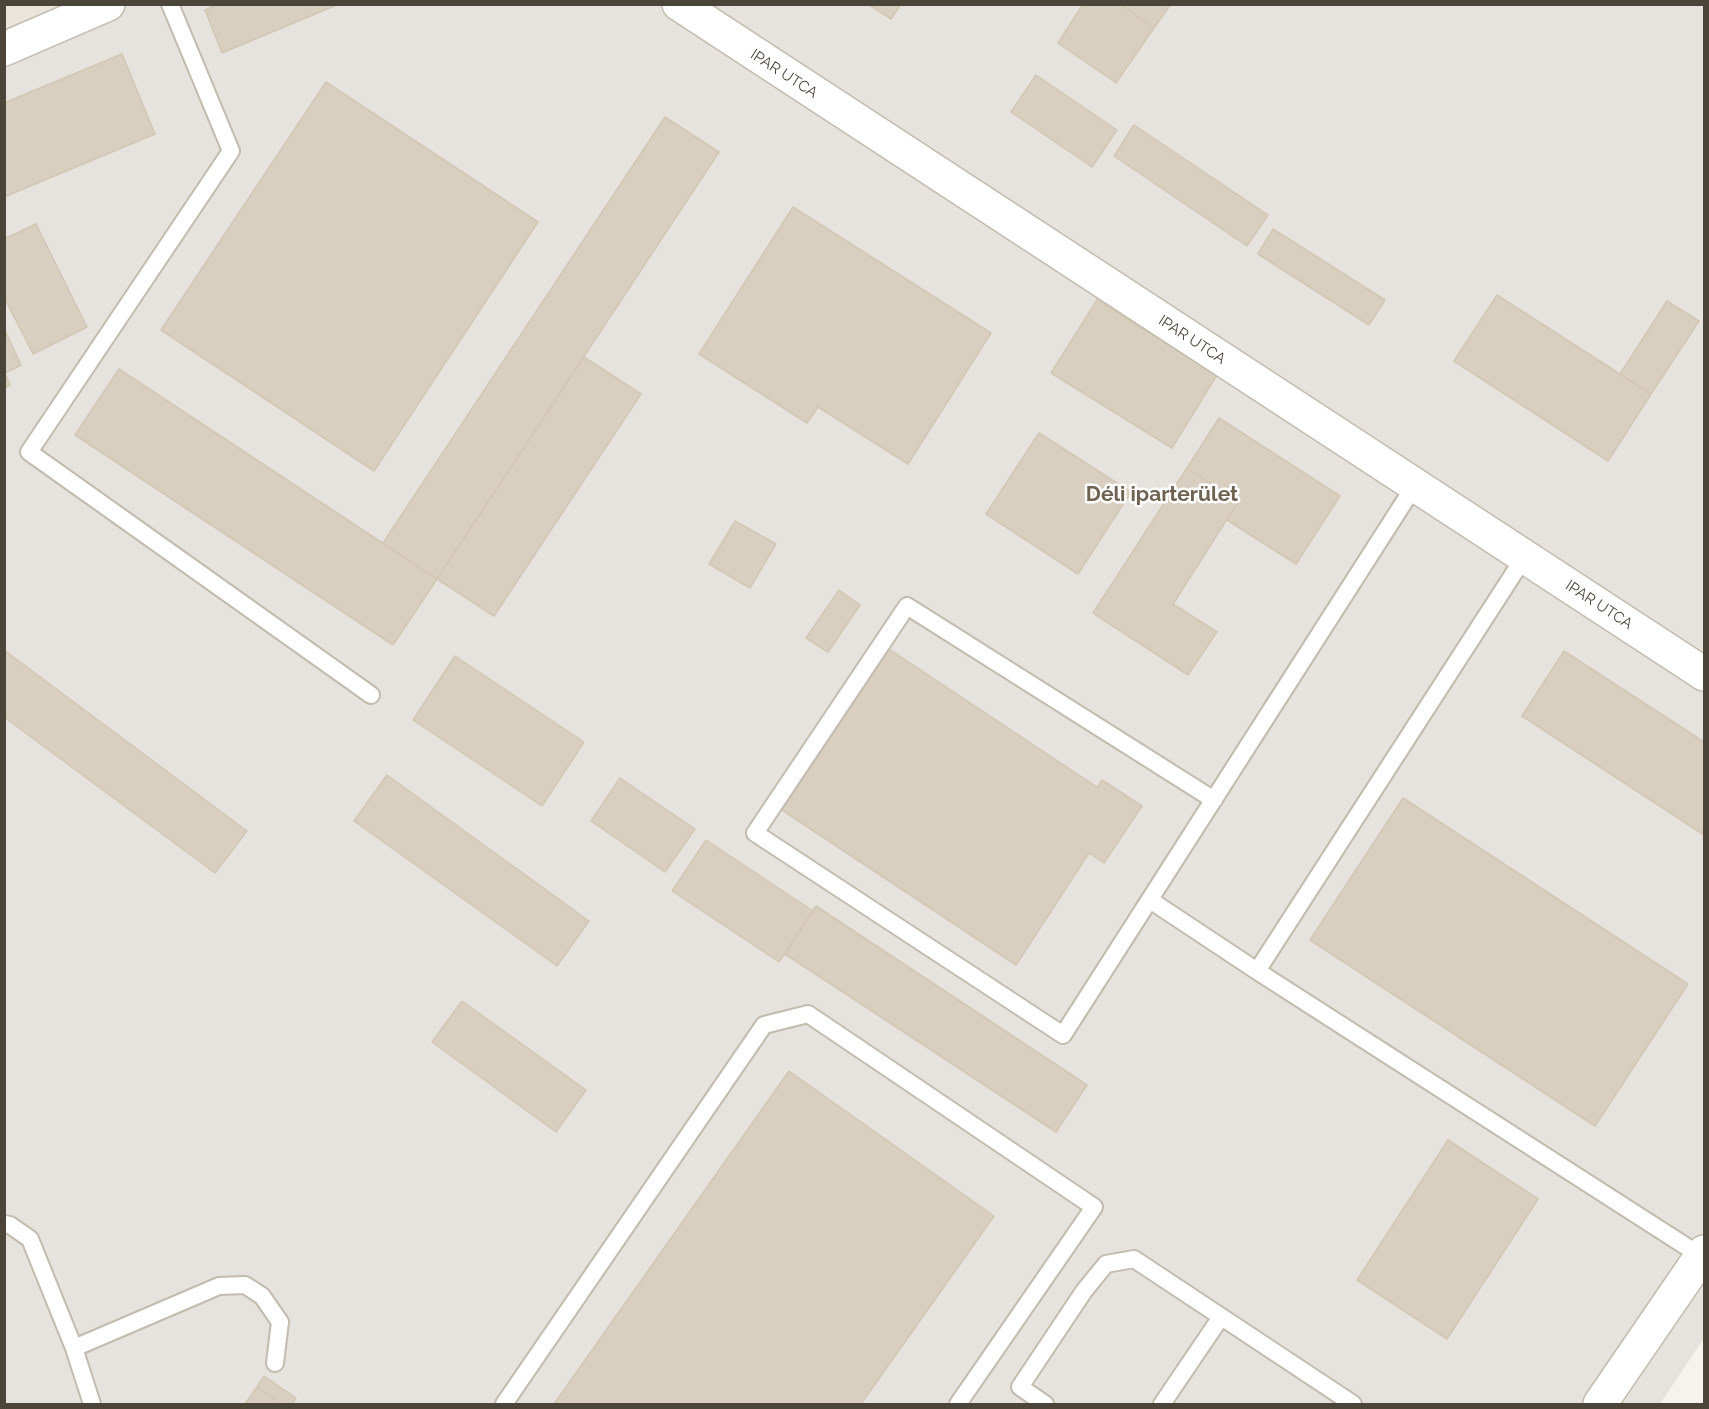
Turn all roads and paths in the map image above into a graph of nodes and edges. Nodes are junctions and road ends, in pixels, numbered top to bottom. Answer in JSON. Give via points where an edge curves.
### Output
{"nodes":[{"id":1,"x":108,"y":4,"type":"edge"},
{"id":2,"x":170,"y":4,"type":"edge"},
{"id":3,"x":679,"y":4,"type":"edge"},
{"id":4,"x":4,"y":49,"type":"edge"},
{"id":5,"x":1415,"y":485,"type":"junction"},
{"id":6,"x":1525,"y":556,"type":"junction"},
{"id":7,"x":1704,"y":674,"type":"edge"},
{"id":8,"x":371,"y":695,"type":"dead end"},
{"id":9,"x":1214,"y":800,"type":"junction"},
{"id":10,"x":1150,"y":900,"type":"junction"},
{"id":11,"x":1257,"y":970,"type":"junction"},
{"id":12,"x":4,"y":1224,"type":"edge"},
{"id":13,"x":1703,"y":1254,"type":"edge"},
{"id":14,"x":1221,"y":1317,"type":"junction"},
{"id":15,"x":74,"y":1348,"type":"junction"},
{"id":16,"x":275,"y":1363,"type":"dead end"},
{"id":17,"x":92,"y":1404,"type":"edge"},
{"id":18,"x":504,"y":1404,"type":"edge"},
{"id":19,"x":958,"y":1404,"type":"edge"},
{"id":20,"x":1045,"y":1404,"type":"edge"},
{"id":21,"x":1162,"y":1404,"type":"edge"},
{"id":22,"x":1353,"y":1404,"type":"edge"},
{"id":23,"x":1600,"y":1404,"type":"edge"}],
"edges":[{"from":1,"to":4,"type":"street"},
{"from":2,"to":8,"type":"lane","via":[[231,151],[29,452]]},
{"from":3,"to":5,"type":"street","name":"IPAR UTCA"},
{"from":5,"to":6,"type":"street","name":"IPAR UTCA"},
{"from":5,"to":9,"type":"lane"},
{"from":6,"to":7,"type":"street","name":"IPAR UTCA"},
{"from":6,"to":11,"type":"lane"},
{"from":9,"to":10,"type":"lane"},
{"from":9,"to":10,"type":"lane","via":[[907,606],[756,833],[1063,1035]]},
{"from":10,"to":11,"type":"lane"},
{"from":11,"to":13,"type":"lane"},
{"from":12,"to":15,"type":"lane","via":[[30,1239]]},
{"from":13,"to":23,"type":"street"},
{"from":14,"to":20,"type":"lane","via":[[1134,1259],[1106,1264],[1020,1387]]},
{"from":14,"to":21,"type":"lane"},
{"from":14,"to":22,"type":"lane"},
{"from":15,"to":16,"type":"lane","via":[[219,1286],[245,1285],[262,1296],[280,1323]]},
{"from":15,"to":17,"type":"lane"},
{"from":18,"to":19,"type":"lane","via":[[764,1025],[808,1014],[1094,1206]]}]}
